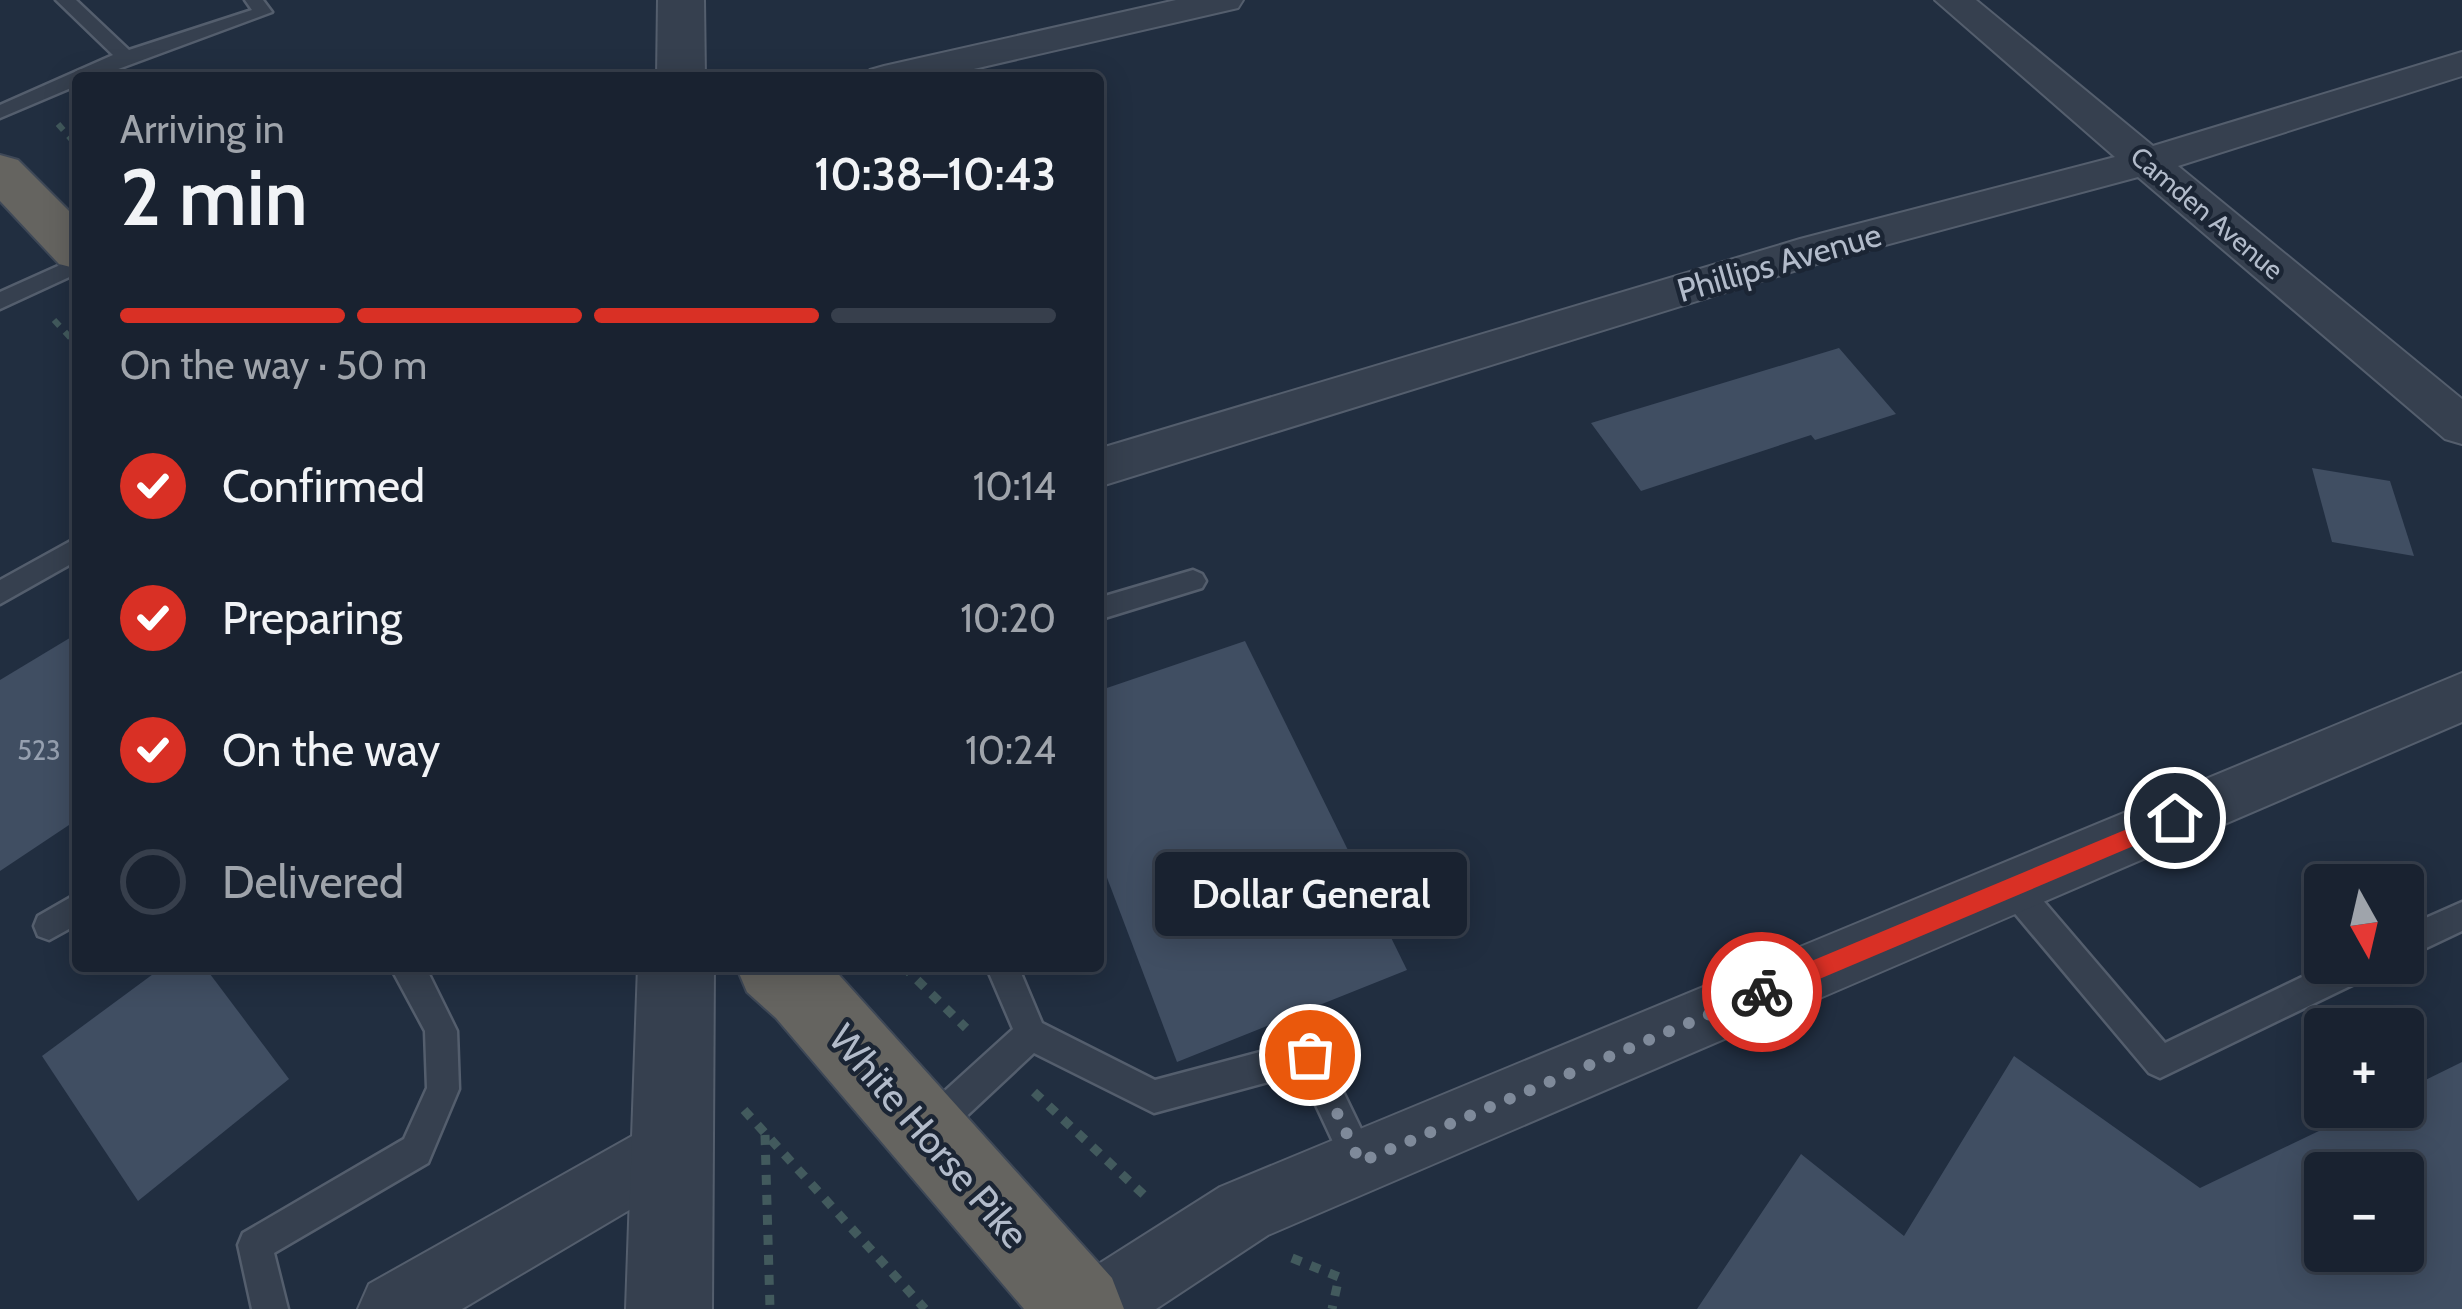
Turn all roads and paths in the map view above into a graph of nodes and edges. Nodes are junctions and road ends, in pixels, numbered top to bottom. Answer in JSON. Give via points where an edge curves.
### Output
{"nodes":[{"id":1,"x":65,"y":0,"type":"edge"},
{"id":2,"x":254,"y":0,"type":"edge"},
{"id":3,"x":681,"y":0,"type":"edge"},
{"id":4,"x":1225,"y":0,"type":"edge"},
{"id":5,"x":1953,"y":0,"type":"edge"},
{"id":6,"x":126,"y":57,"type":"junction"},
{"id":7,"x":2462,"y":64,"type":"edge"},
{"id":8,"x":92,"y":72,"type":"edge"},
{"id":9,"x":680,"y":72,"type":"edge"},
{"id":10,"x":910,"y":72,"type":"edge"},
{"id":11,"x":72,"y":81,"type":"edge"},
{"id":12,"x":0,"y":112,"type":"edge"},
{"id":13,"x":2146,"y":162,"type":"junction"},
{"id":14,"x":0,"y":170,"type":"edge"},
{"id":15,"x":72,"y":244,"type":"edge"},
{"id":16,"x":72,"y":267,"type":"edge"},
{"id":17,"x":0,"y":302,"type":"edge"},
{"id":18,"x":2462,"y":426,"type":"edge"},
{"id":19,"x":1104,"y":466,"type":"edge"},
{"id":20,"x":72,"y":551,"type":"edge"},
{"id":21,"x":1192,"y":581,"type":"dead end"},
{"id":22,"x":0,"y":593,"type":"edge"},
{"id":23,"x":1104,"y":607,"type":"edge"},
{"id":24,"x":2462,"y":697,"type":"edge"},
{"id":25,"x":2012,"y":887,"type":"junction"},
{"id":26,"x":72,"y":911,"type":"edge"},
{"id":27,"x":2462,"y":916,"type":"edge"},
{"id":28,"x":49,"y":926,"type":"dead end"},
{"id":29,"x":2424,"y":934,"type":"edge"},
{"id":30,"x":410,"y":972,"type":"edge"},
{"id":31,"x":781,"y":972,"type":"edge"},
{"id":32,"x":909,"y":972,"type":"edge"},
{"id":33,"x":1005,"y":972,"type":"edge"},
{"id":34,"x":2321,"y":984,"type":"edge"},
{"id":35,"x":675,"y":998,"type":"edge"},
{"id":36,"x":1031,"y":1034,"type":"junction"},
{"id":37,"x":1002,"y":1062,"type":"junction"},
{"id":38,"x":925,"y":1132,"type":"junction"},
{"id":39,"x":765,"y":1133,"type":"junction"},
{"id":40,"x":673,"y":1147,"type":"junction"},
{"id":41,"x":1360,"y":1162,"type":"junction"},
{"id":42,"x":1218,"y":1228,"type":"junction"},
{"id":43,"x":270,"y":1309,"type":"edge"},
{"id":44,"x":394,"y":1309,"type":"edge"},
{"id":45,"x":670,"y":1309,"type":"edge"},
{"id":46,"x":770,"y":1309,"type":"edge"},
{"id":47,"x":925,"y":1309,"type":"edge"},
{"id":48,"x":1081,"y":1309,"type":"edge"},
{"id":49,"x":1092,"y":1309,"type":"edge"},
{"id":50,"x":1332,"y":1309,"type":"edge"}],
"edges":[{"from":1,"to":6,"type":"lane"},
{"from":2,"to":6,"type":"lane","via":[[263,12]]},
{"from":3,"to":9,"type":"street"},
{"from":4,"to":10,"type":"street"},
{"from":5,"to":13,"type":"street","name":"Camden Avenue"},
{"from":6,"to":8,"type":"lane"},
{"from":7,"to":13,"type":"street","name":"Phillips Avenue"},
{"from":11,"to":12,"type":"lane"},
{"from":13,"to":18,"type":"street","name":"Camden Avenue"},
{"from":13,"to":19,"type":"street","name":"Phillips Avenue","via":[[1815,249]]},
{"from":14,"to":15,"type":"highway"},
{"from":16,"to":17,"type":"lane"},
{"from":20,"to":22,"type":"lane"},
{"from":21,"to":23,"type":"lane"},
{"from":24,"to":25,"type":"street"},
{"from":25,"to":34,"type":"lane","via":[[2159,1062]]},
{"from":25,"to":41,"type":"street"},
{"from":26,"to":28,"type":"lane"},
{"from":27,"to":29,"type":"lane"},
{"from":30,"to":43,"type":"lane","via":[[441,1031],[443,1089],[416,1151],[255,1245]]},
{"from":31,"to":38,"type":"highway","name":"White Horse Pike"},
{"from":32,"to":37,"type":"path"},
{"from":33,"to":36,"type":"lane"},
{"from":35,"to":39,"type":"path"},
{"from":35,"to":40,"type":"street"},
{"from":36,"to":37,"type":"lane"},
{"from":36,"to":41,"type":"lane","via":[[1154,1096],[1310,1055]]},
{"from":37,"to":38,"type":"lane"},
{"from":37,"to":42,"type":"path","via":[[1143,1195]]},
{"from":38,"to":48,"type":"highway","name":"White Horse Pike"},
{"from":39,"to":46,"type":"path"},
{"from":39,"to":47,"type":"path"},
{"from":40,"to":44,"type":"street"},
{"from":40,"to":45,"type":"street"},
{"from":41,"to":42,"type":"street"},
{"from":42,"to":49,"type":"street"},
{"from":42,"to":50,"type":"path","via":[[1339,1277]]}]}
